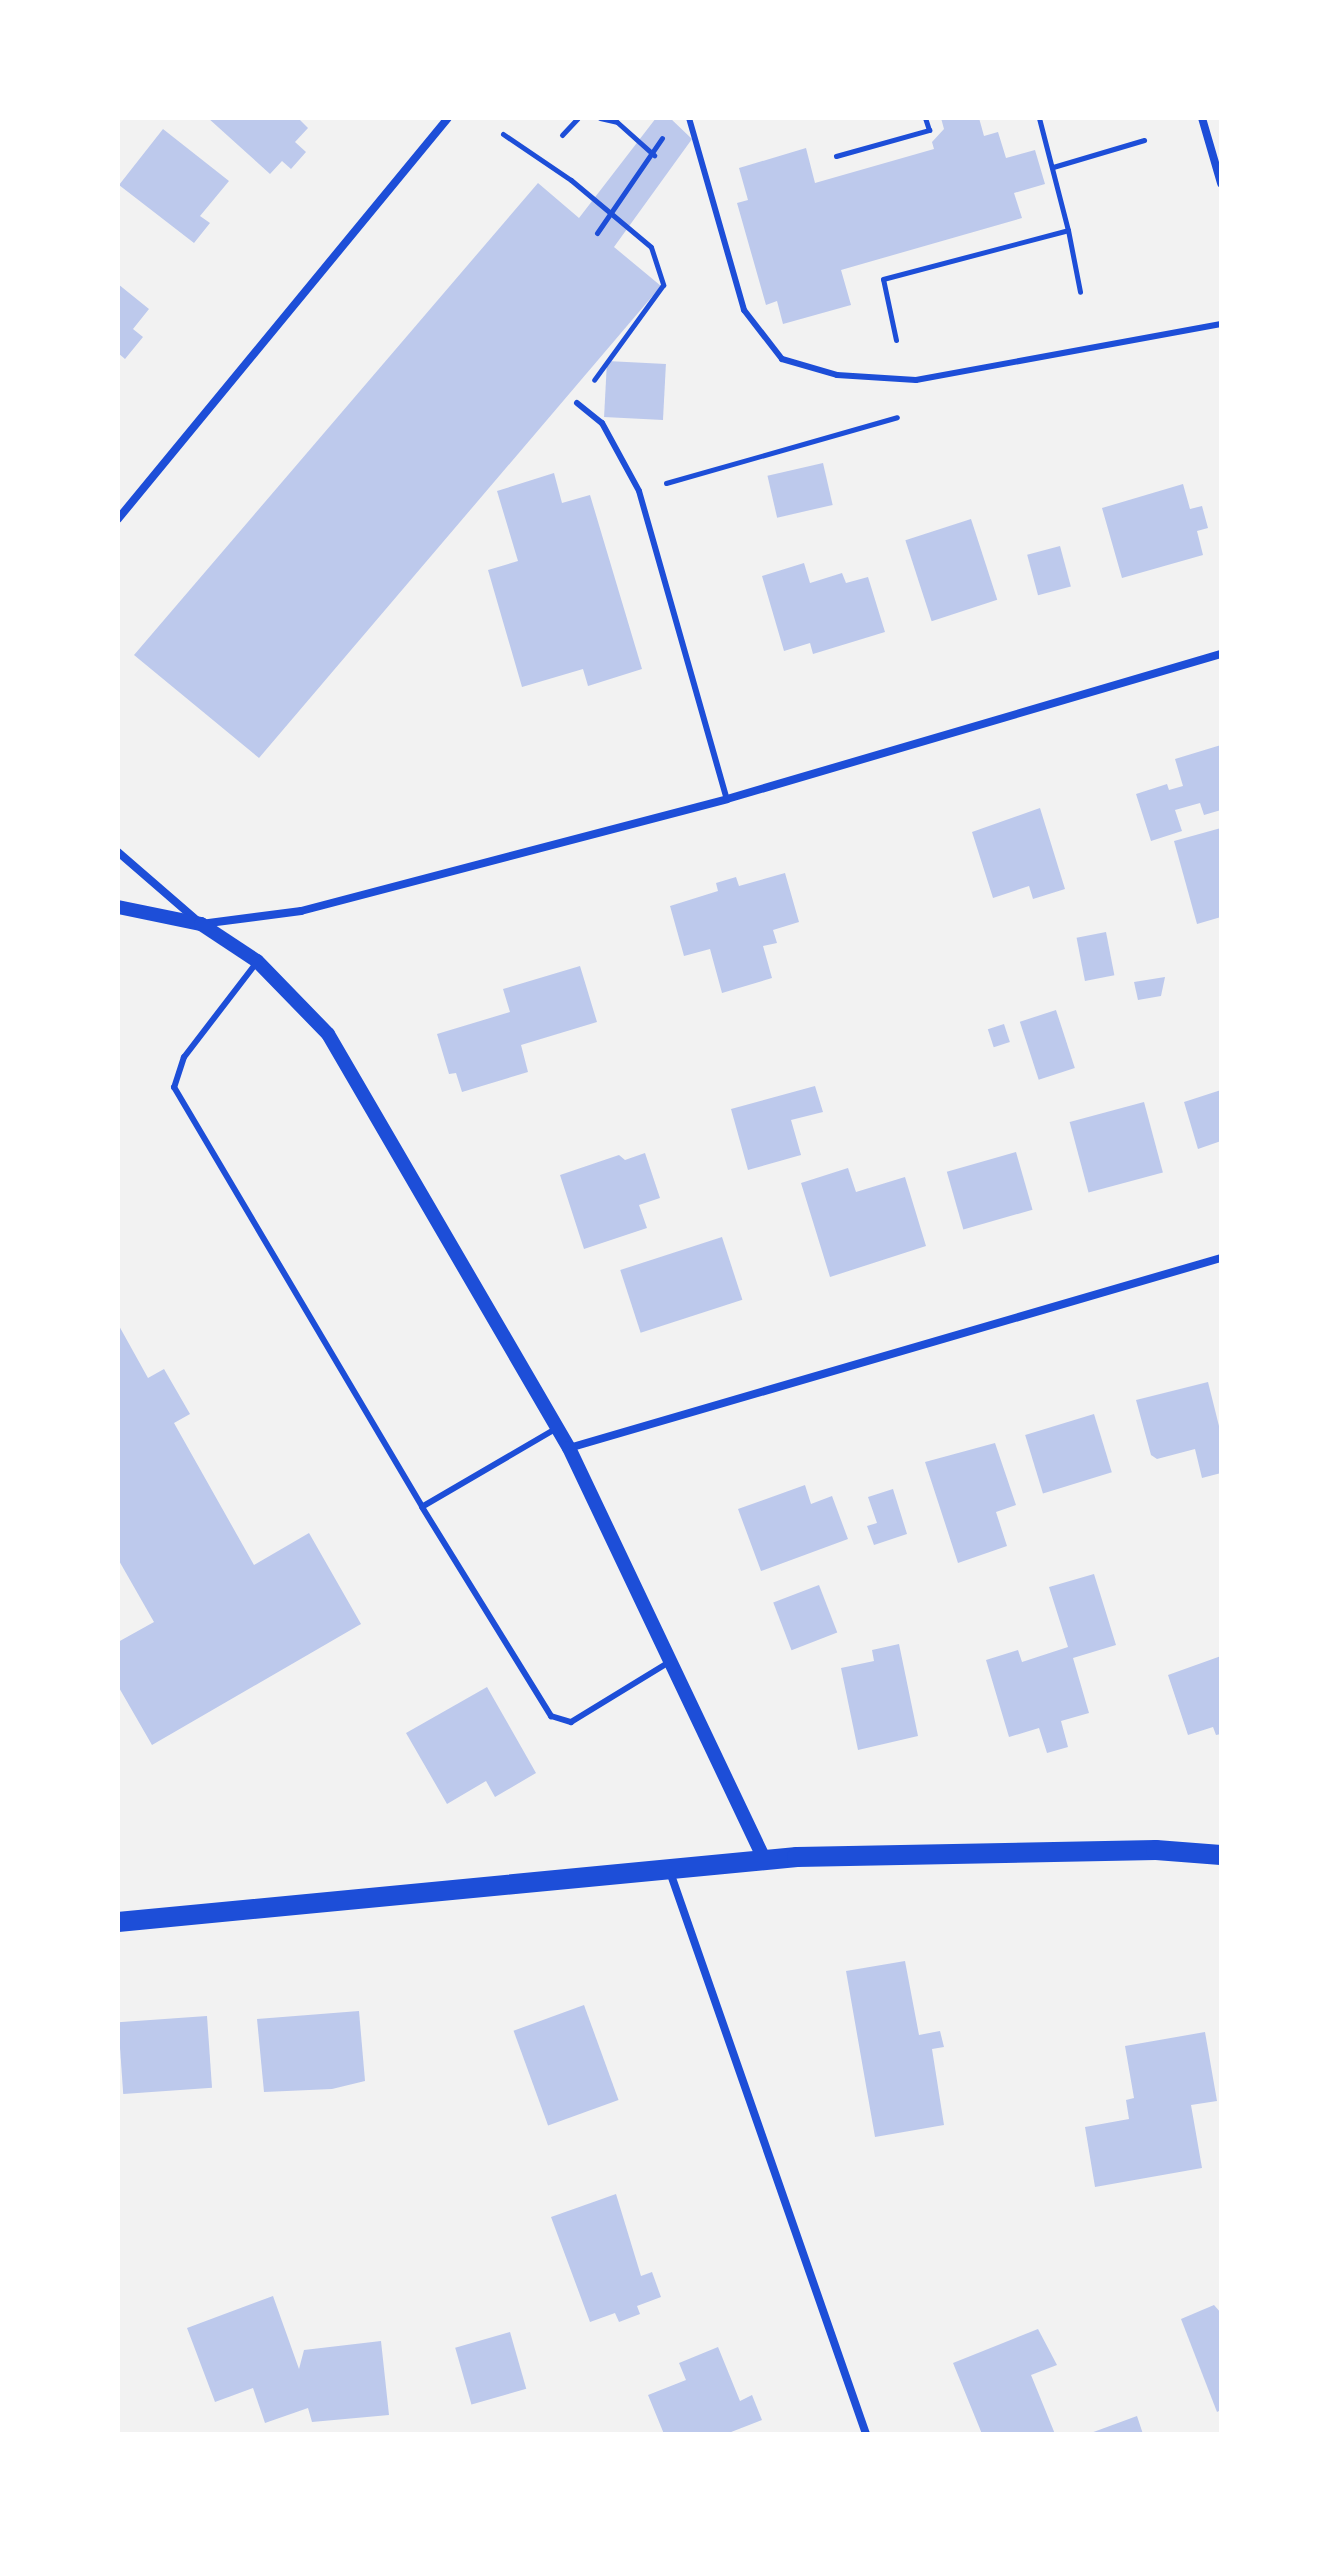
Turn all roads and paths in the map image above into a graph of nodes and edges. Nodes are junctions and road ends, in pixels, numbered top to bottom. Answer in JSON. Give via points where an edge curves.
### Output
{"nodes":[{"id":1,"x":448,"y":118,"type":"edge"},
{"id":2,"x":578,"y":118,"type":"edge"},
{"id":3,"x":600,"y":118,"type":"edge"},
{"id":4,"x":689,"y":118,"type":"edge"},
{"id":5,"x":925,"y":118,"type":"edge"},
{"id":6,"x":1039,"y":118,"type":"edge"},
{"id":7,"x":1202,"y":118,"type":"edge"},
{"id":8,"x":666,"y":130,"type":"dead end"},
{"id":9,"x":503,"y":134,"type":"dead end"},
{"id":10,"x":562,"y":135,"type":"dead end"},
{"id":11,"x":1144,"y":140,"type":"dead end"},
{"id":12,"x":1216,"y":151,"type":"edge"},
{"id":13,"x":654,"y":155,"type":"junction"},
{"id":14,"x":836,"y":156,"type":"dead end"},
{"id":15,"x":1053,"y":167,"type":"junction"},
{"id":16,"x":1221,"y":183,"type":"edge"},
{"id":17,"x":612,"y":212,"type":"junction"},
{"id":18,"x":1068,"y":230,"type":"junction"},
{"id":19,"x":597,"y":233,"type":"dead end"},
{"id":20,"x":1080,"y":292,"type":"dead end"},
{"id":21,"x":1221,"y":324,"type":"edge"},
{"id":22,"x":896,"y":340,"type":"dead end"},
{"id":23,"x":577,"y":403,"type":"joint"},
{"id":24,"x":897,"y":417,"type":"dead end"},
{"id":25,"x":639,"y":491,"type":"junction"},
{"id":26,"x":118,"y":519,"type":"edge"},
{"id":27,"x":1221,"y":654,"type":"edge"},
{"id":28,"x":727,"y":799,"type":"junction"},
{"id":29,"x":118,"y":852,"type":"edge"},
{"id":30,"x":118,"y":907,"type":"edge"},
{"id":31,"x":201,"y":924,"type":"junction"},
{"id":32,"x":257,"y":961,"type":"junction"},
{"id":33,"x":1221,"y":1258,"type":"edge"},
{"id":34,"x":557,"y":1428,"type":"junction"},
{"id":35,"x":569,"y":1448,"type":"junction"},
{"id":36,"x":422,"y":1507,"type":"junction"},
{"id":37,"x":672,"y":1660,"type":"junction"},
{"id":38,"x":1221,"y":1855,"type":"edge"},
{"id":39,"x":766,"y":1862,"type":"junction"},
{"id":40,"x":668,"y":1867,"type":"junction"},
{"id":41,"x":118,"y":1922,"type":"edge"},
{"id":42,"x":866,"y":2434,"type":"edge"}],
"edges":[{"from":1,"to":26,"type":"street"},
{"from":2,"to":10,"type":"path"},
{"from":3,"to":13,"type":"path","via":[[617,122]]},
{"from":4,"to":21,"type":"lane","via":[[744,310],[782,359],[837,375],[916,380]]},
{"from":5,"to":14,"type":"path","via":[[929,130]]},
{"from":6,"to":15,"type":"path"},
{"from":7,"to":12,"type":"street"},
{"from":8,"to":13,"type":"path"},
{"from":9,"to":17,"type":"path"},
{"from":11,"to":15,"type":"path"},
{"from":12,"to":16,"type":"street"},
{"from":13,"to":17,"type":"path"},
{"from":15,"to":18,"type":"path"},
{"from":17,"to":19,"type":"path"},
{"from":17,"to":23,"type":"path","via":[[651,247],[663,285]]},
{"from":18,"to":20,"type":"path"},
{"from":18,"to":22,"type":"path","via":[[883,279]]},
{"from":23,"to":25,"type":"lane","via":[[602,423]]},
{"from":24,"to":25,"type":"path"},
{"from":25,"to":28,"type":"lane"},
{"from":27,"to":28,"type":"street"},
{"from":28,"to":31,"type":"street","via":[[301,911]]},
{"from":29,"to":31,"type":"street"},
{"from":30,"to":31,"type":"street"},
{"from":31,"to":32,"type":"street"},
{"from":32,"to":34,"type":"street","via":[[328,1034]]},
{"from":32,"to":36,"type":"lane","via":[[184,1057],[174,1087]]},
{"from":33,"to":35,"type":"street"},
{"from":34,"to":35,"type":"street"},
{"from":34,"to":36,"type":"lane"},
{"from":35,"to":37,"type":"street"},
{"from":36,"to":37,"type":"lane","via":[[551,1716],[571,1722]]},
{"from":37,"to":39,"type":"street"},
{"from":38,"to":39,"type":"main road","via":[[1156,1850],[868,1852]]},
{"from":39,"to":40,"type":"main road"},
{"from":40,"to":41,"type":"main road"},
{"from":40,"to":42,"type":"street"}]}
